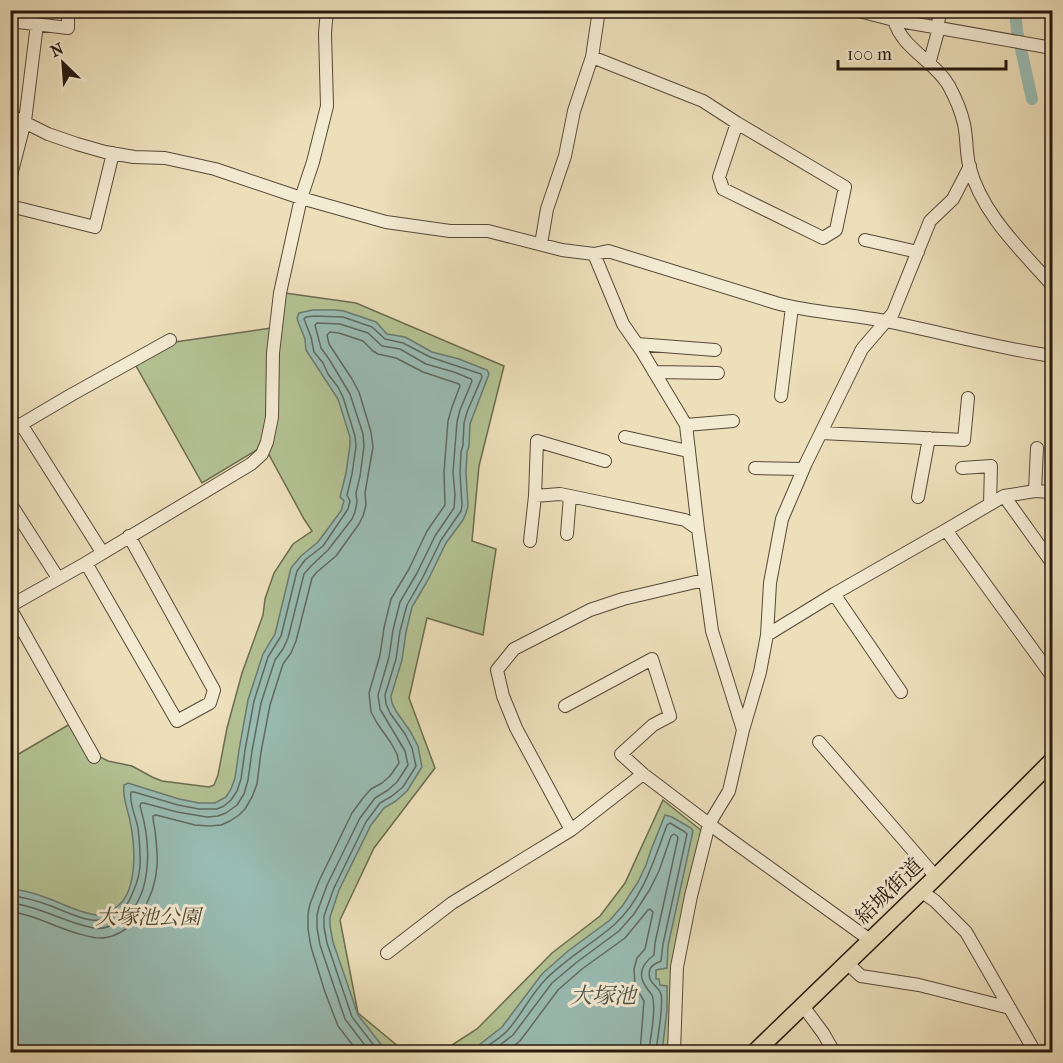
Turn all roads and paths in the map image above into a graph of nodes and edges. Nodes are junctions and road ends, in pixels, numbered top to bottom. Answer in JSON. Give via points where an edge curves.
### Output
{"nodes":[{"id":1,"x":68,"y":10,"type":"edge"},
{"id":2,"x":327,"y":10,"type":"edge"},
{"id":3,"x":599,"y":10,"type":"edge"},
{"id":4,"x":855,"y":10,"type":"edge"},
{"id":5,"x":940,"y":10,"type":"edge"},
{"id":6,"x":894,"y":20,"type":"junction"},
{"id":7,"x":10,"y":21,"type":"edge"},
{"id":8,"x":37,"y":24,"type":"junction"},
{"id":9,"x":937,"y":27,"type":"junction"},
{"id":10,"x":1053,"y":48,"type":"edge"},
{"id":11,"x":592,"y":57,"type":"junction"},
{"id":12,"x":929,"y":64,"type":"junction"},
{"id":13,"x":10,"y":115,"type":"edge"},
{"id":14,"x":25,"y":121,"type":"junction"},
{"id":15,"x":737,"y":123,"type":"junction"},
{"id":16,"x":113,"y":153,"type":"junction"},
{"id":17,"x":970,"y":166,"type":"junction"},
{"id":18,"x":10,"y":179,"type":"edge"},
{"id":19,"x":301,"y":198,"type":"junction"},
{"id":20,"x":10,"y":206,"type":"edge"},
{"id":21,"x":865,"y":240,"type":"dead end"},
{"id":22,"x":541,"y":244,"type":"junction"},
{"id":23,"x":918,"y":252,"type":"junction"},
{"id":24,"x":594,"y":254,"type":"junction"},
{"id":25,"x":1053,"y":285,"type":"edge"},
{"id":26,"x":792,"y":307,"type":"junction"},
{"id":27,"x":887,"y":321,"type":"junction"},
{"id":28,"x":170,"y":340,"type":"dead end"},
{"id":29,"x":637,"y":344,"type":"junction"},
{"id":30,"x":715,"y":350,"type":"dead end"},
{"id":31,"x":1053,"y":356,"type":"edge"},
{"id":32,"x":654,"y":372,"type":"junction"},
{"id":33,"x":717,"y":373,"type":"dead end"},
{"id":34,"x":781,"y":396,"type":"dead end"},
{"id":35,"x":968,"y":398,"type":"dead end"},
{"id":36,"x":733,"y":421,"type":"dead end"},
{"id":37,"x":686,"y":425,"type":"junction"},
{"id":38,"x":16,"y":428,"type":"edge"},
{"id":39,"x":821,"y":433,"type":"junction"},
{"id":40,"x":625,"y":437,"type":"dead end"},
{"id":41,"x":929,"y":438,"type":"junction"},
{"id":42,"x":1037,"y":448,"type":"dead end"},
{"id":43,"x":688,"y":451,"type":"junction"},
{"id":44,"x":605,"y":460,"type":"dead end"},
{"id":45,"x":755,"y":468,"type":"dead end"},
{"id":46,"x":962,"y":468,"type":"dead end"},
{"id":47,"x":803,"y":469,"type":"junction"},
{"id":48,"x":1035,"y":491,"type":"junction"},
{"id":49,"x":1051,"y":492,"type":"edge"},
{"id":50,"x":535,"y":496,"type":"junction"},
{"id":51,"x":570,"y":496,"type":"junction"},
{"id":52,"x":1004,"y":496,"type":"junction"},
{"id":53,"x":918,"y":497,"type":"dead end"},
{"id":54,"x":10,"y":502,"type":"edge"},
{"id":55,"x":990,"y":504,"type":"junction"},
{"id":56,"x":698,"y":529,"type":"junction"},
{"id":57,"x":946,"y":530,"type":"junction"},
{"id":58,"x":567,"y":534,"type":"dead end"},
{"id":59,"x":129,"y":536,"type":"junction"},
{"id":60,"x":531,"y":541,"type":"dead end"},
{"id":61,"x":102,"y":552,"type":"junction"},
{"id":62,"x":86,"y":563,"type":"junction"},
{"id":63,"x":1053,"y":563,"type":"edge"},
{"id":64,"x":58,"y":578,"type":"junction"},
{"id":65,"x":704,"y":580,"type":"junction"},
{"id":66,"x":834,"y":594,"type":"junction"},
{"id":67,"x":10,"y":607,"type":"edge"},
{"id":68,"x":767,"y":635,"type":"junction"},
{"id":69,"x":1053,"y":676,"type":"edge"},
{"id":70,"x":901,"y":692,"type":"dead end"},
{"id":71,"x":565,"y":706,"type":"dead end"},
{"id":72,"x":743,"y":730,"type":"junction"},
{"id":73,"x":819,"y":742,"type":"dead end"},
{"id":74,"x":94,"y":757,"type":"dead end"},
{"id":75,"x":1053,"y":761,"type":"edge"},
{"id":76,"x":643,"y":774,"type":"junction"},
{"id":77,"x":709,"y":824,"type":"junction"},
{"id":78,"x":571,"y":830,"type":"junction"},
{"id":79,"x":936,"y":877,"type":"junction"},
{"id":80,"x":921,"y":891,"type":"junction"},
{"id":81,"x":870,"y":940,"type":"junction"},
{"id":82,"x":387,"y":953,"type":"dead end"},
{"id":83,"x":846,"y":963,"type":"junction"},
{"id":84,"x":803,"y":1006,"type":"junction"},
{"id":85,"x":1010,"y":1008,"type":"junction"},
{"id":86,"x":674,"y":1053,"type":"edge"},
{"id":87,"x":755,"y":1053,"type":"edge"},
{"id":88,"x":834,"y":1053,"type":"edge"},
{"id":89,"x":1035,"y":1053,"type":"edge"}],
"edges":[{"from":1,"to":8,"type":"street","via":[[68,28]]},
{"from":2,"to":19,"type":"street","via":[[327,106]]},
{"from":3,"to":11,"type":"street"},
{"from":4,"to":6,"type":"street"},
{"from":5,"to":9,"type":"street"},
{"from":6,"to":9,"type":"street"},
{"from":6,"to":12,"type":"street","via":[[902,37]]},
{"from":7,"to":8,"type":"street"},
{"from":8,"to":14,"type":"street"},
{"from":9,"to":10,"type":"street"},
{"from":9,"to":12,"type":"street"},
{"from":11,"to":15,"type":"street","via":[[703,101]]},
{"from":11,"to":22,"type":"street","via":[[574,111]]},
{"from":12,"to":17,"type":"street","via":[[943,77],[956,101]]},
{"from":13,"to":14,"type":"street"},
{"from":14,"to":16,"type":"street","via":[[48,134]]},
{"from":14,"to":18,"type":"street"},
{"from":15,"to":15,"type":"street","via":[[845,187],[836,230],[824,238],[723,189],[719,177]]},
{"from":16,"to":19,"type":"street","via":[[165,158],[215,169]]},
{"from":16,"to":20,"type":"street","via":[[95,227]]},
{"from":17,"to":23,"type":"street","via":[[953,199],[930,221]]},
{"from":17,"to":25,"type":"street","via":[[981,197],[994,218]]},
{"from":19,"to":22,"type":"street","via":[[386,222],[450,231],[488,231]]},
{"from":19,"to":59,"type":"street","via":[[280,293],[273,353],[272,417],[262,454]]},
{"from":21,"to":23,"type":"street"},
{"from":22,"to":24,"type":"street"},
{"from":23,"to":27,"type":"street"},
{"from":24,"to":26,"type":"street","via":[[608,251]]},
{"from":24,"to":29,"type":"street","via":[[623,324]]},
{"from":26,"to":27,"type":"street"},
{"from":26,"to":34,"type":"street"},
{"from":27,"to":31,"type":"street"},
{"from":27,"to":39,"type":"street","via":[[862,349]]},
{"from":28,"to":38,"type":"street"},
{"from":29,"to":30,"type":"street"},
{"from":29,"to":32,"type":"street"},
{"from":32,"to":33,"type":"street"},
{"from":32,"to":37,"type":"street"},
{"from":35,"to":41,"type":"street","via":[[964,440]]},
{"from":36,"to":37,"type":"street"},
{"from":37,"to":43,"type":"street"},
{"from":38,"to":61,"type":"street"},
{"from":39,"to":41,"type":"street"},
{"from":39,"to":47,"type":"street"},
{"from":40,"to":43,"type":"street"},
{"from":41,"to":53,"type":"street"},
{"from":42,"to":48,"type":"street"},
{"from":43,"to":56,"type":"street"},
{"from":44,"to":50,"type":"street","via":[[537,441]]},
{"from":45,"to":47,"type":"street"},
{"from":46,"to":55,"type":"street","via":[[991,466]]},
{"from":47,"to":68,"type":"street","via":[[782,519],[770,583]]},
{"from":48,"to":49,"type":"street"},
{"from":48,"to":52,"type":"street"},
{"from":50,"to":51,"type":"street"},
{"from":50,"to":60,"type":"street"},
{"from":51,"to":56,"type":"street","via":[[686,520]]},
{"from":51,"to":58,"type":"street"},
{"from":52,"to":55,"type":"street"},
{"from":52,"to":63,"type":"street"},
{"from":54,"to":64,"type":"street"},
{"from":55,"to":57,"type":"street"},
{"from":56,"to":65,"type":"street"},
{"from":57,"to":66,"type":"street"},
{"from":57,"to":69,"type":"street"},
{"from":59,"to":61,"type":"street"},
{"from":59,"to":62,"type":"street","via":[[214,690],[210,704],[177,721]]},
{"from":61,"to":62,"type":"street"},
{"from":62,"to":64,"type":"street"},
{"from":64,"to":67,"type":"street"},
{"from":65,"to":72,"type":"street","via":[[712,631]]},
{"from":65,"to":78,"type":"street","via":[[590,610],[514,649],[497,670],[516,728]]},
{"from":66,"to":68,"type":"street"},
{"from":66,"to":70,"type":"street"},
{"from":67,"to":74,"type":"street"},
{"from":68,"to":72,"type":"street"},
{"from":71,"to":76,"type":"street","via":[[652,659],[670,716],[653,725],[621,754]]},
{"from":72,"to":77,"type":"street","via":[[729,791]]},
{"from":73,"to":79,"type":"street"},
{"from":75,"to":79,"type":"highway","name":"結城街道"},
{"from":76,"to":77,"type":"street"},
{"from":76,"to":78,"type":"street"},
{"from":77,"to":81,"type":"street"},
{"from":77,"to":86,"type":"street","via":[[677,967]]},
{"from":78,"to":82,"type":"street","via":[[452,903]]},
{"from":79,"to":80,"type":"highway","name":"結城街道"},
{"from":80,"to":81,"type":"highway","name":"結城街道"},
{"from":80,"to":85,"type":"street","via":[[966,932]]},
{"from":81,"to":83,"type":"highway","name":"結城街道"},
{"from":83,"to":84,"type":"highway","name":"結城街道"},
{"from":83,"to":85,"type":"street","via":[[861,976]]},
{"from":84,"to":87,"type":"highway","name":"結城街道"},
{"from":84,"to":88,"type":"street"},
{"from":85,"to":89,"type":"street"}]}
